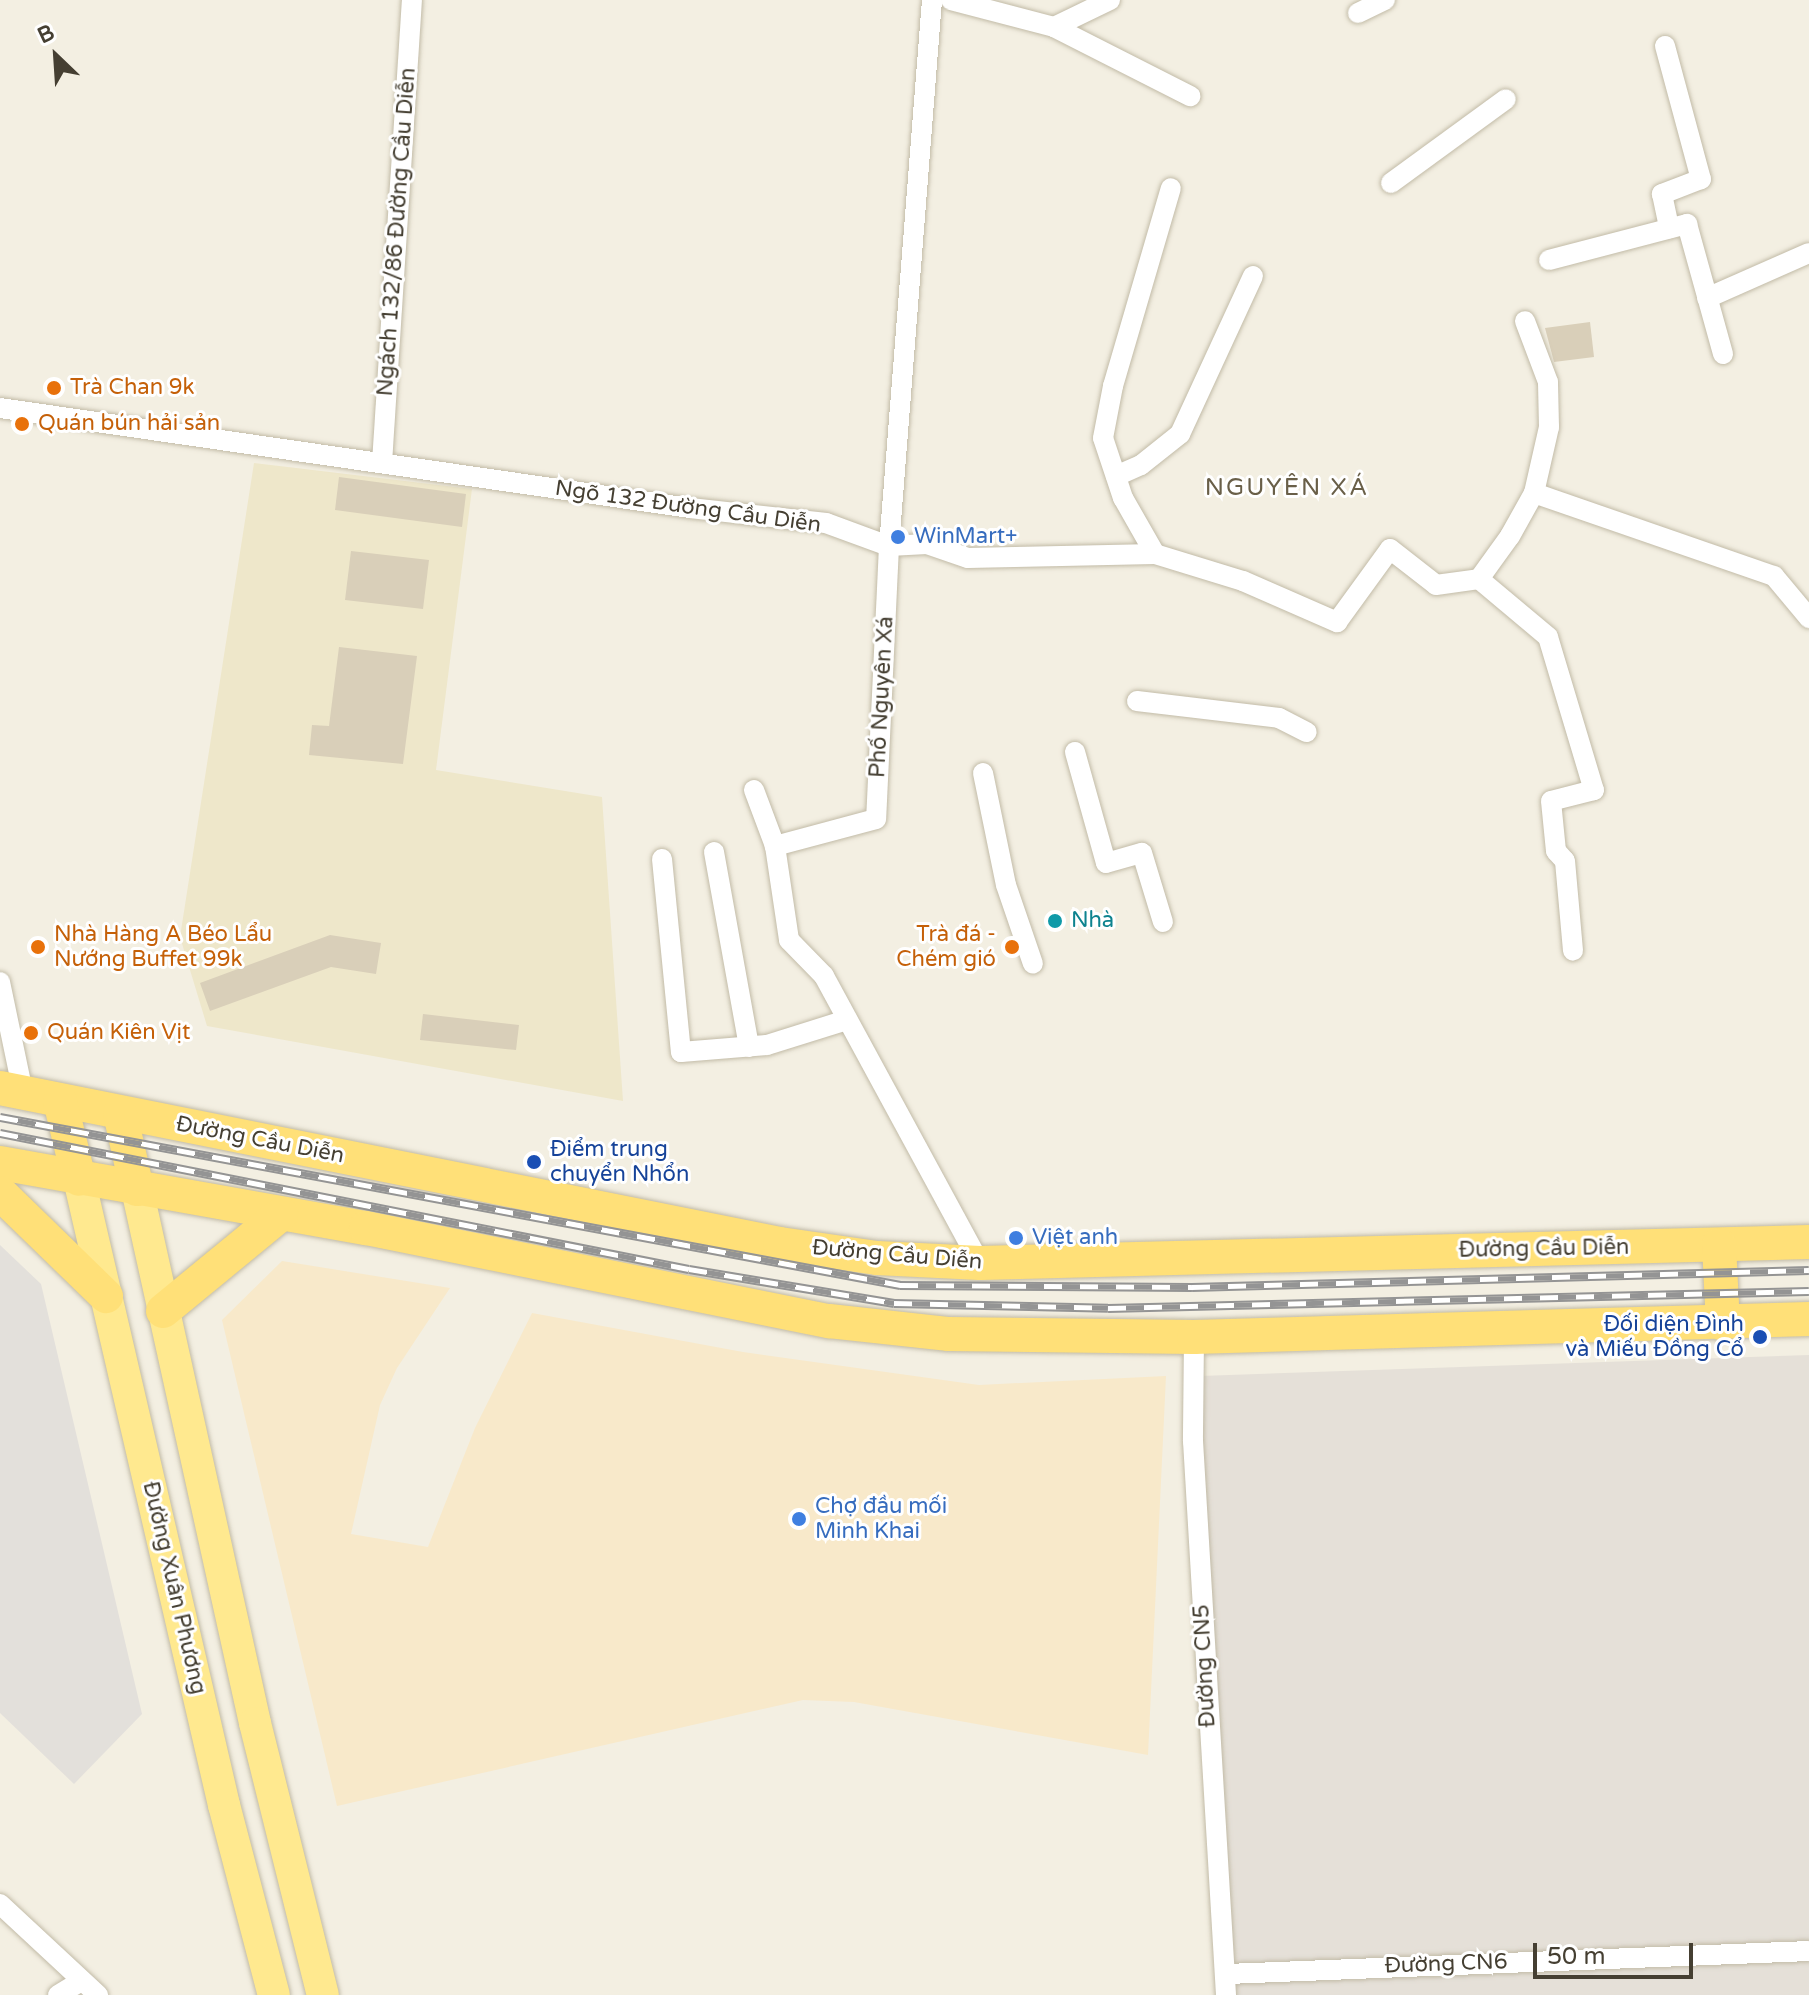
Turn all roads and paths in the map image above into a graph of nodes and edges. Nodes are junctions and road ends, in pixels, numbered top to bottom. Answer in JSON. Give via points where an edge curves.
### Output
{"nodes":[{"id":1,"x":412,"y":0,"type":"edge"},
{"id":2,"x":932,"y":0,"type":"edge"},
{"id":3,"x":951,"y":0,"type":"edge"},
{"id":4,"x":1110,"y":0,"type":"edge"},
{"id":5,"x":1385,"y":0,"type":"edge"},
{"id":6,"x":1358,"y":13,"type":"dead end"},
{"id":7,"x":1054,"y":27,"type":"junction"},
{"id":8,"x":1665,"y":46,"type":"dead end"},
{"id":9,"x":1190,"y":96,"type":"dead end"},
{"id":10,"x":1506,"y":99,"type":"dead end"},
{"id":11,"x":1391,"y":183,"type":"dead end"},
{"id":12,"x":1171,"y":188,"type":"dead end"},
{"id":13,"x":1678,"y":226,"type":"junction"},
{"id":14,"x":1809,"y":253,"type":"edge"},
{"id":15,"x":1549,"y":260,"type":"dead end"},
{"id":16,"x":1253,"y":276,"type":"dead end"},
{"id":17,"x":1707,"y":298,"type":"junction"},
{"id":18,"x":1525,"y":321,"type":"dead end"},
{"id":19,"x":1723,"y":354,"type":"dead end"},
{"id":20,"x":0,"y":408,"type":"edge"},
{"id":21,"x":382,"y":463,"type":"junction"},
{"id":22,"x":1116,"y":476,"type":"junction"},
{"id":23,"x":1534,"y":493,"type":"junction"},
{"id":24,"x":889,"y":546,"type":"junction"},
{"id":25,"x":1155,"y":554,"type":"junction"},
{"id":26,"x":1479,"y":579,"type":"junction"},
{"id":27,"x":1809,"y":618,"type":"edge"},
{"id":28,"x":1137,"y":701,"type":"dead end"},
{"id":29,"x":1307,"y":732,"type":"dead end"},
{"id":30,"x":1075,"y":752,"type":"dead end"},
{"id":31,"x":983,"y":773,"type":"dead end"},
{"id":32,"x":754,"y":790,"type":"dead end"},
{"id":33,"x":775,"y":846,"type":"junction"},
{"id":34,"x":714,"y":852,"type":"dead end"},
{"id":35,"x":662,"y":859,"type":"dead end"},
{"id":36,"x":1163,"y":922,"type":"dead end"},
{"id":37,"x":1573,"y":951,"type":"dead end"},
{"id":38,"x":1033,"y":964,"type":"dead end"},
{"id":39,"x":0,"y":982,"type":"edge"},
{"id":40,"x":847,"y":1020,"type":"junction"},
{"id":41,"x":749,"y":1047,"type":"junction"},
{"id":42,"x":11,"y":1090,"type":"edge"},
{"id":43,"x":60,"y":1101,"type":"junction"},
{"id":44,"x":120,"y":1113,"type":"junction"},
{"id":45,"x":0,"y":1163,"type":"edge"},
{"id":46,"x":79,"y":1179,"type":"junction"},
{"id":47,"x":137,"y":1189,"type":"junction"},
{"id":48,"x":0,"y":1193,"type":"edge"},
{"id":49,"x":281,"y":1214,"type":"junction"},
{"id":50,"x":1809,"y":1242,"type":"edge"},
{"id":51,"x":1719,"y":1245,"type":"junction"},
{"id":52,"x":980,"y":1263,"type":"junction"},
{"id":53,"x":106,"y":1296,"type":"junction"},
{"id":54,"x":163,"y":1311,"type":"junction"},
{"id":55,"x":1809,"y":1319,"type":"edge"},
{"id":56,"x":1723,"y":1324,"type":"junction"},
{"id":57,"x":1194,"y":1337,"type":"junction"},
{"id":58,"x":0,"y":1904,"type":"edge"},
{"id":59,"x":1809,"y":1951,"type":"edge"},
{"id":60,"x":1227,"y":1974,"type":"junction"},
{"id":61,"x":81,"y":1981,"type":"junction"},
{"id":62,"x":58,"y":1995,"type":"edge"},
{"id":63,"x":98,"y":1995,"type":"edge"},
{"id":64,"x":274,"y":1995,"type":"edge"},
{"id":65,"x":323,"y":1995,"type":"edge"},
{"id":66,"x":1226,"y":1995,"type":"edge"}],
"edges":[{"from":1,"to":21,"type":"street","name":"Ngách 132/86 Đường Cầu Diễn"},
{"from":2,"to":24,"type":"street","name":"Phố Nguyên Xá"},
{"from":3,"to":7,"type":"street"},
{"from":4,"to":7,"type":"street"},
{"from":5,"to":6,"type":"street"},
{"from":7,"to":9,"type":"street"},
{"from":8,"to":13,"type":"street","via":[[1701,179],[1662,194]]},
{"from":10,"to":11,"type":"street"},
{"from":12,"to":22,"type":"street","via":[[1103,438]]},
{"from":13,"to":15,"type":"street"},
{"from":13,"to":17,"type":"street"},
{"from":14,"to":17,"type":"street"},
{"from":16,"to":22,"type":"street","via":[[1180,434],[1141,465]]},
{"from":17,"to":19,"type":"street"},
{"from":18,"to":23,"type":"street","via":[[1548,382],[1549,427]]},
{"from":20,"to":21,"type":"street","name":"Ngõ 132 Đường Cầu Diễn"},
{"from":21,"to":24,"type":"street","name":"Ngõ 132 Đường Cầu Diễn","via":[[826,523]]},
{"from":22,"to":25,"type":"street"},
{"from":23,"to":26,"type":"street"},
{"from":23,"to":27,"type":"street","via":[[1774,576]]},
{"from":24,"to":25,"type":"street","name":"Ngõ 132 Đường Cầu Diễn","via":[[927,544],[968,558]]},
{"from":24,"to":33,"type":"street","name":"Phố Nguyên Xá","via":[[876,819]]},
{"from":25,"to":26,"type":"street","name":"Ngõ 132 Đường Cầu Diễn","via":[[1243,581],[1337,622],[1390,549],[1436,585]]},
{"from":26,"to":37,"type":"street","via":[[1548,637],[1594,790],[1551,801],[1556,851],[1565,861]]},
{"from":28,"to":29,"type":"street","via":[[1279,718]]},
{"from":30,"to":36,"type":"street","via":[[1106,863],[1142,853]]},
{"from":31,"to":38,"type":"street","via":[[1006,885]]},
{"from":32,"to":33,"type":"street"},
{"from":33,"to":40,"type":"street","via":[[789,940],[824,976]]},
{"from":34,"to":41,"type":"street"},
{"from":35,"to":41,"type":"street","via":[[681,1052]]},
{"from":39,"to":42,"type":"street"},
{"from":40,"to":41,"type":"street"},
{"from":40,"to":52,"type":"street"},
{"from":42,"to":43,"type":"highway","name":"Đường Cầu Diễn"},
{"from":43,"to":44,"type":"highway","name":"Đường Cầu Diễn"},
{"from":43,"to":46,"type":"highway"},
{"from":44,"to":47,"type":"highway"},
{"from":44,"to":52,"type":"highway","name":"Đường Cầu Diễn","via":[[780,1244],[877,1258]]},
{"from":45,"to":46,"type":"highway"},
{"from":46,"to":47,"type":"highway"},
{"from":46,"to":53,"type":"main road","name":"Đường Xuân Phương"},
{"from":47,"to":49,"type":"highway"},
{"from":47,"to":54,"type":"main road"},
{"from":48,"to":53,"type":"highway"},
{"from":49,"to":54,"type":"highway"},
{"from":49,"to":57,"type":"highway","via":[[829,1321],[949,1334]]},
{"from":50,"to":51,"type":"highway","name":"Đường Cầu Diễn"},
{"from":51,"to":52,"type":"highway","name":"Đường Cầu Diễn"},
{"from":51,"to":56,"type":"highway"},
{"from":53,"to":64,"type":"main road","name":"Đường Xuân Phương","via":[[224,1805]]},
{"from":54,"to":65,"type":"main road"},
{"from":55,"to":56,"type":"highway"},
{"from":56,"to":57,"type":"highway"},
{"from":57,"to":60,"type":"street","name":"Đường CN5","via":[[1193,1441]]},
{"from":58,"to":61,"type":"street"},
{"from":59,"to":60,"type":"street","name":"Đường CN6"},
{"from":60,"to":66,"type":"street","name":"Đường CN5"},
{"from":61,"to":62,"type":"street"},
{"from":61,"to":63,"type":"street"}]}
